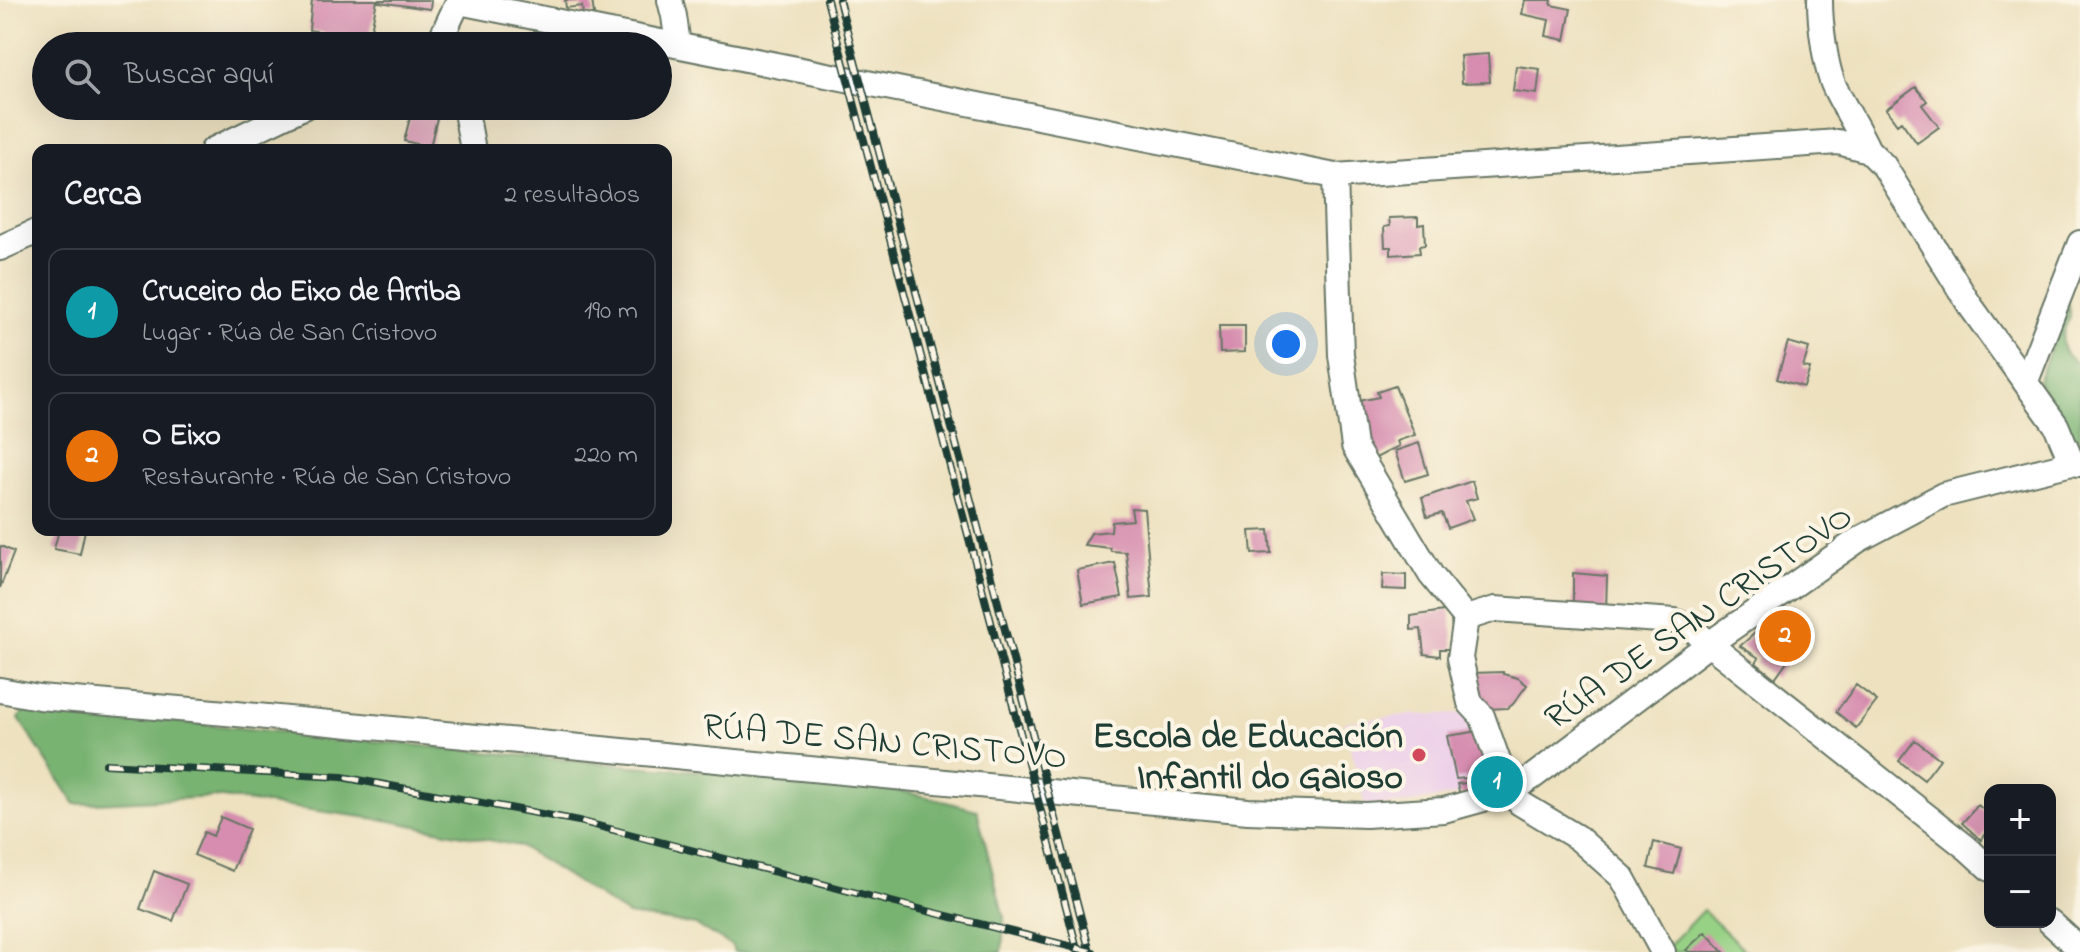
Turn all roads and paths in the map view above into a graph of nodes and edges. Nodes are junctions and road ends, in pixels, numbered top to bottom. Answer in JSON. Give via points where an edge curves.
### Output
{"nodes":[{"id":1,"x":670,"y":0,"type":"edge"},
{"id":2,"x":1820,"y":0,"type":"edge"},
{"id":3,"x":459,"y":1,"type":"edge"},
{"id":4,"x":443,"y":32,"type":"edge"},
{"id":5,"x":613,"y":32,"type":"edge"},
{"id":6,"x":672,"y":44,"type":"edge"},
{"id":7,"x":678,"y":45,"type":"junction"},
{"id":8,"x":285,"y":120,"type":"edge"},
{"id":9,"x":468,"y":120,"type":"edge"},
{"id":10,"x":252,"y":143,"type":"edge"},
{"id":11,"x":472,"y":144,"type":"edge"},
{"id":12,"x":1868,"y":150,"type":"junction"},
{"id":13,"x":1335,"y":176,"type":"junction"},
{"id":14,"x":32,"y":234,"type":"edge"},
{"id":15,"x":2080,"y":243,"type":"edge"},
{"id":16,"x":0,"y":248,"type":"edge"},
{"id":17,"x":2026,"y":381,"type":"junction"},
{"id":18,"x":2076,"y":464,"type":"edge"},
{"id":19,"x":1466,"y":618,"type":"junction"},
{"id":20,"x":1709,"y":644,"type":"junction"},
{"id":21,"x":0,"y":690,"type":"edge"},
{"id":22,"x":1509,"y":792,"type":"junction"},
{"id":23,"x":1984,"y":864,"type":"edge"},
{"id":24,"x":2056,"y":927,"type":"edge"},
{"id":25,"x":2080,"y":949,"type":"edge"},
{"id":26,"x":1663,"y":952,"type":"edge"}],
"edges":[{"from":1,"to":7,"type":"street"},
{"from":2,"to":12,"type":"street","via":[[1833,84]]},
{"from":3,"to":4,"type":"street"},
{"from":3,"to":5,"type":"street"},
{"from":6,"to":7,"type":"street"},
{"from":7,"to":13,"type":"street"},
{"from":8,"to":10,"type":"street"},
{"from":9,"to":11,"type":"street"},
{"from":12,"to":13,"type":"street","via":[[1838,142]]},
{"from":12,"to":17,"type":"street","via":[[1884,166],[1969,304]]},
{"from":13,"to":19,"type":"street","via":[[1341,355],[1354,446],[1431,575]]},
{"from":14,"to":16,"type":"street"},
{"from":15,"to":17,"type":"street"},
{"from":17,"to":18,"type":"street"},
{"from":18,"to":20,"type":"street","name":"RÚA DE SAN CRISTOVO","via":[[1943,495],[1858,540]]},
{"from":19,"to":20,"type":"street","via":[[1495,609],[1675,621]]},
{"from":19,"to":22,"type":"street","via":[[1460,658],[1470,703],[1482,716]]},
{"from":20,"to":22,"type":"street","name":"RÚA DE SAN CRISTOVO"},
{"from":20,"to":23,"type":"street"},
{"from":21,"to":22,"type":"street","name":"RÚA DE SAN CRISTOVO","via":[[1248,811],[1366,815],[1444,810]]},
{"from":22,"to":26,"type":"street","via":[[1578,838],[1622,877]]},
{"from":24,"to":25,"type":"street"}]}
